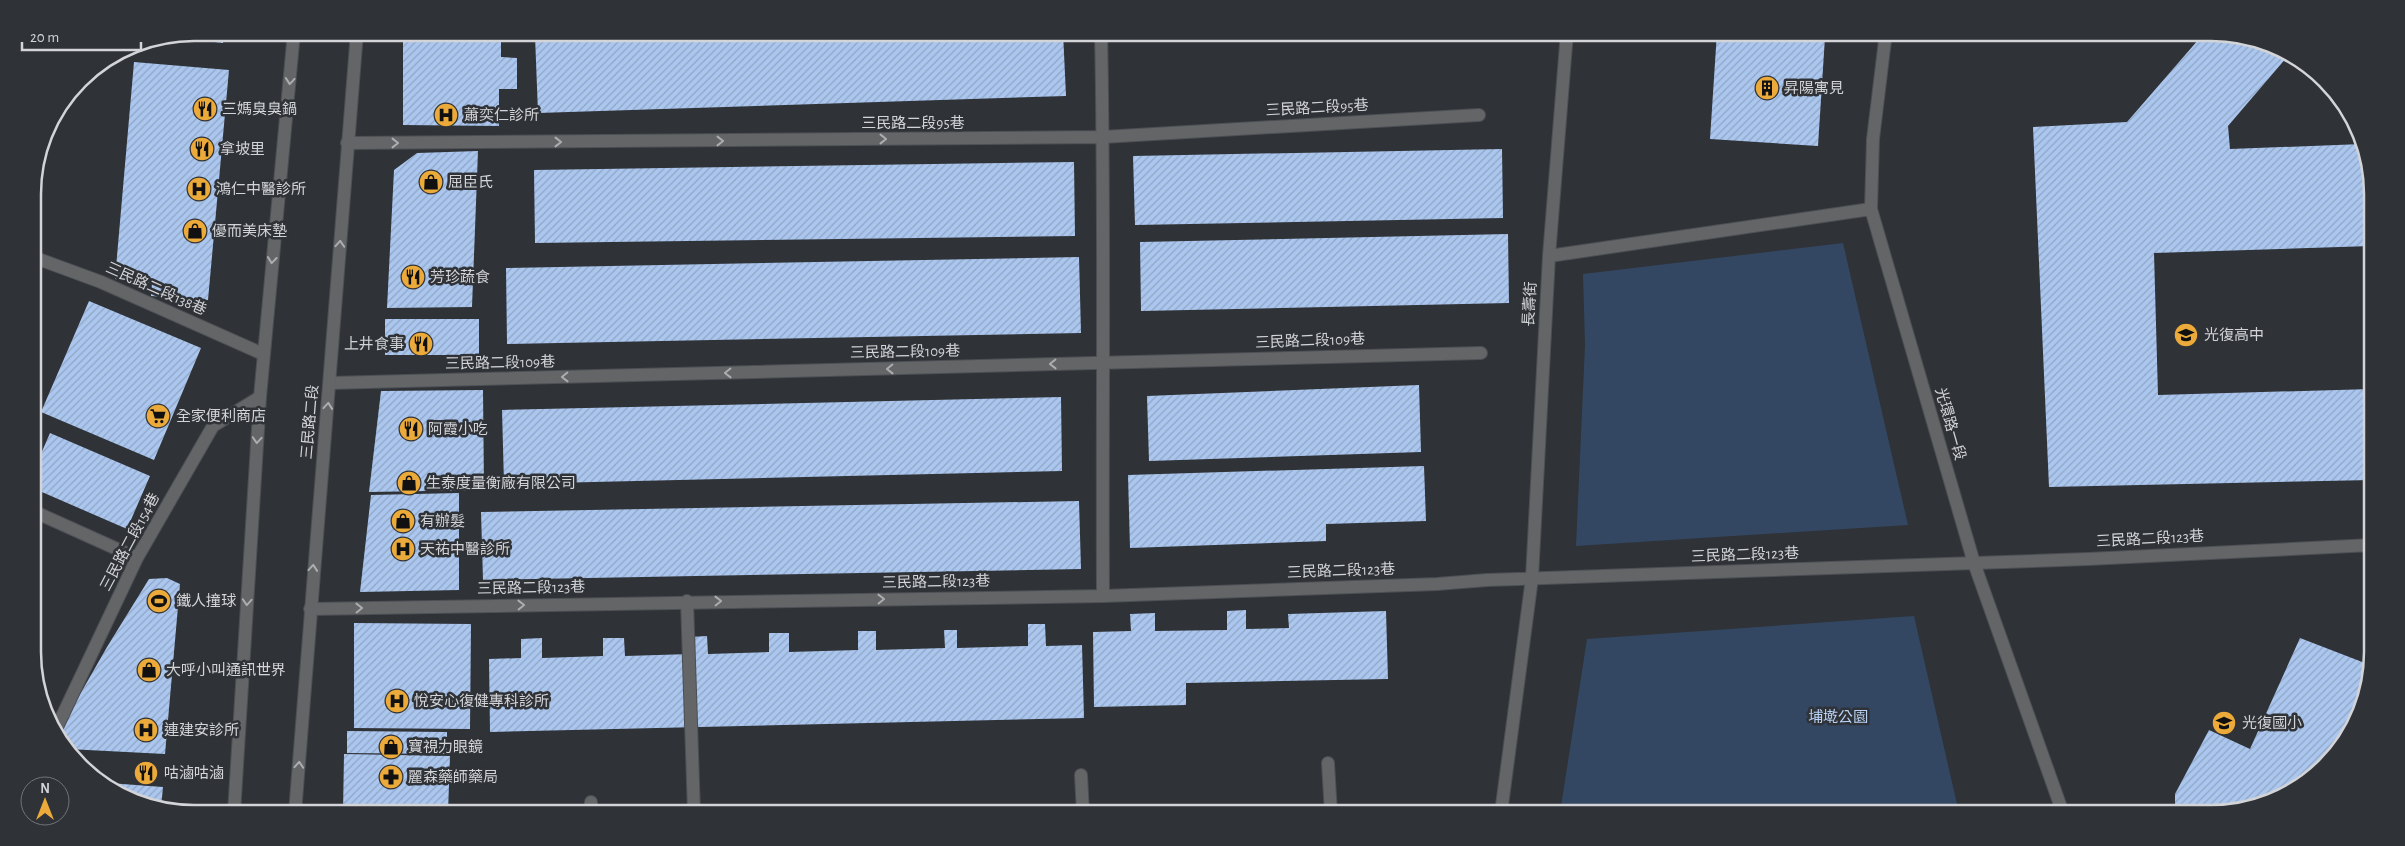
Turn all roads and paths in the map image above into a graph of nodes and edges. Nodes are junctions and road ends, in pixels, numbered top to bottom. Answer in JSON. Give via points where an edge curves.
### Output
{"nodes":[{"id":1,"x":1566,"y":41,"type":"edge"},
{"id":2,"x":1885,"y":41,"type":"edge"},
{"id":3,"x":293,"y":42,"type":"edge"},
{"id":4,"x":356,"y":42,"type":"edge"},
{"id":5,"x":1101,"y":42,"type":"edge"},
{"id":6,"x":1479,"y":115,"type":"dead end"},
{"id":7,"x":1103,"y":138,"type":"junction"},
{"id":8,"x":347,"y":143,"type":"junction"},
{"id":9,"x":1871,"y":209,"type":"junction"},
{"id":10,"x":1549,"y":256,"type":"junction"},
{"id":11,"x":42,"y":260,"type":"edge"},
{"id":12,"x":1481,"y":353,"type":"dead end"},
{"id":13,"x":263,"y":354,"type":"junction"},
{"id":14,"x":1102,"y":363,"type":"junction"},
{"id":15,"x":330,"y":384,"type":"junction"},
{"id":16,"x":260,"y":397,"type":"junction"},
{"id":17,"x":41,"y":515,"type":"edge"},
{"id":18,"x":2364,"y":545,"type":"edge"},
{"id":19,"x":138,"y":558,"type":"junction"},
{"id":20,"x":1974,"y":563,"type":"junction"},
{"id":21,"x":1532,"y":578,"type":"junction"},
{"id":22,"x":1103,"y":596,"type":"junction"},
{"id":23,"x":687,"y":601,"type":"junction"},
{"id":24,"x":310,"y":609,"type":"junction"},
{"id":25,"x":59,"y":723,"type":"edge"},
{"id":26,"x":1328,"y":763,"type":"dead end"},
{"id":27,"x":1081,"y":775,"type":"dead end"},
{"id":28,"x":1330,"y":804,"type":"edge"},
{"id":29,"x":1502,"y":804,"type":"edge"},
{"id":30,"x":2060,"y":804,"type":"edge"},
{"id":31,"x":235,"y":805,"type":"edge"},
{"id":32,"x":296,"y":805,"type":"edge"},
{"id":33,"x":694,"y":805,"type":"edge"},
{"id":34,"x":1083,"y":805,"type":"edge"}],
"edges":[{"from":1,"to":10,"type":"street","name":"長壽街"},
{"from":2,"to":9,"type":"street","name":"光環路一段","via":[[1873,140]]},
{"from":3,"to":13,"type":"street","one_way":true},
{"from":4,"to":8,"type":"street","name":"三民路二段"},
{"from":5,"to":7,"type":"street"},
{"from":6,"to":7,"type":"street","name":"三民路二段95巷"},
{"from":8,"to":7,"type":"street","name":"三民路二段95巷","one_way":true},
{"from":7,"to":14,"type":"street"},
{"from":15,"to":8,"type":"street","name":"三民路二段","one_way":true},
{"from":9,"to":10,"type":"street"},
{"from":9,"to":20,"type":"street","name":"光環路一段"},
{"from":10,"to":21,"type":"street","name":"長壽街"},
{"from":11,"to":13,"type":"street","name":"三民路二段138巷","via":[[101,282]]},
{"from":12,"to":14,"type":"street","name":"三民路二段109巷"},
{"from":13,"to":16,"type":"street"},
{"from":14,"to":15,"type":"street","name":"三民路二段109巷","one_way":true},
{"from":14,"to":22,"type":"street"},
{"from":24,"to":15,"type":"street","name":"三民路二段","one_way":true},
{"from":16,"to":19,"type":"street","name":"三民路二段154巷","via":[[213,426]]},
{"from":16,"to":31,"type":"street","one_way":true},
{"from":17,"to":19,"type":"street"},
{"from":18,"to":20,"type":"street","name":"三民路二段123巷"},
{"from":19,"to":25,"type":"street","name":"三民路二段154巷"},
{"from":20,"to":21,"type":"street","name":"三民路二段123巷"},
{"from":20,"to":30,"type":"street","name":"光環路一段"},
{"from":21,"to":22,"type":"street","name":"三民路二段123巷"},
{"from":21,"to":29,"type":"street","name":"長壽街"},
{"from":23,"to":22,"type":"street","name":"三民路二段123巷","one_way":true},
{"from":24,"to":23,"type":"street","name":"三民路二段123巷","one_way":true},
{"from":23,"to":33,"type":"street"},
{"from":32,"to":24,"type":"street","name":"三民路二段","one_way":true},
{"from":26,"to":28,"type":"street"},
{"from":27,"to":34,"type":"street"}]}
